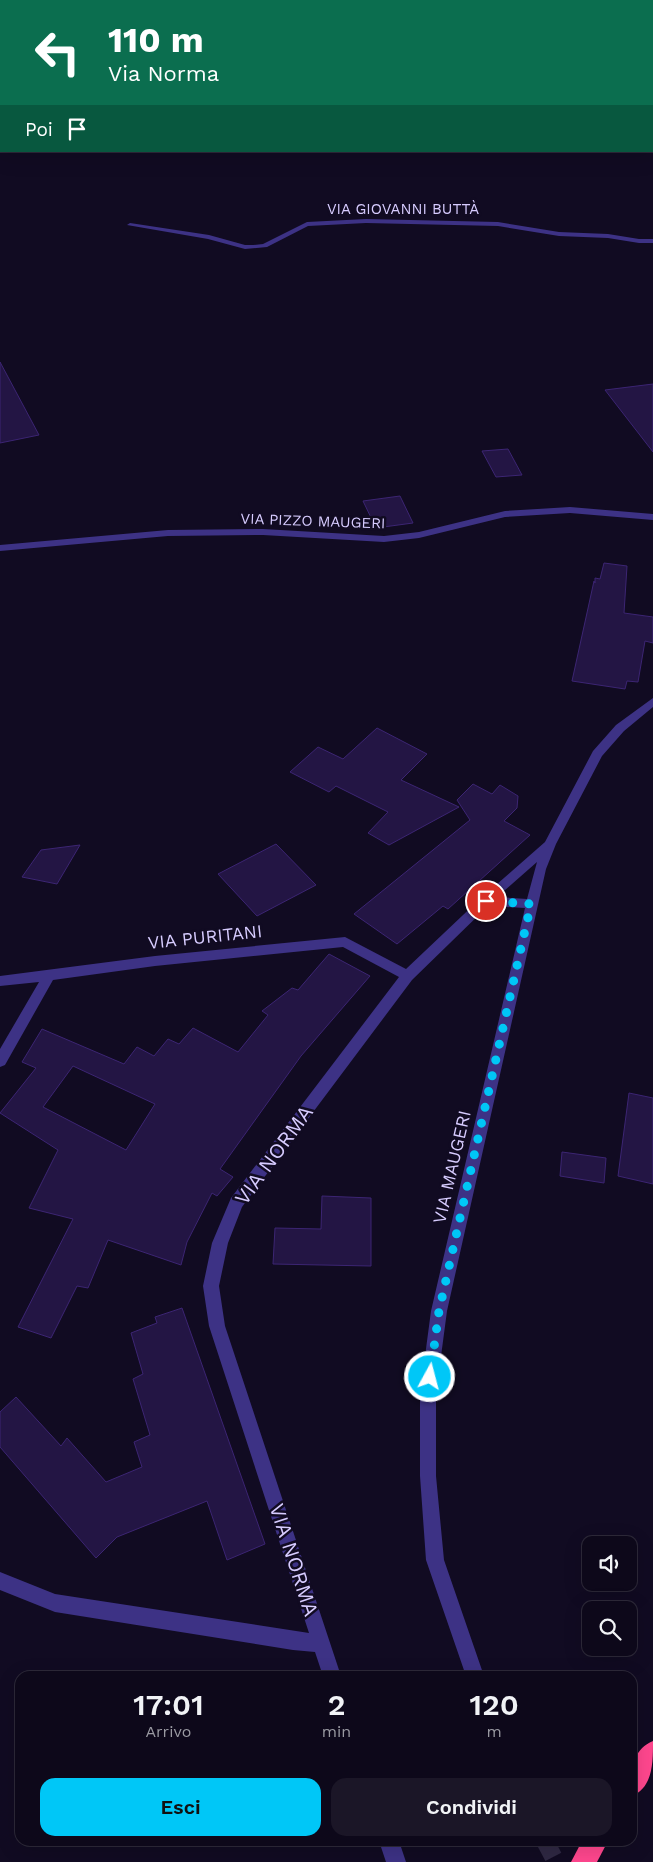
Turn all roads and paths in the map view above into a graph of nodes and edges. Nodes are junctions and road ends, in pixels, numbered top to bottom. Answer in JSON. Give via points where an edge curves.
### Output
{"nodes":[{"id":1,"x":130,"y":225,"type":"dead end"},
{"id":2,"x":653,"y":241,"type":"edge"},
{"id":3,"x":653,"y":517,"type":"edge"},
{"id":4,"x":0,"y":548,"type":"edge"},
{"id":5,"x":653,"y":701,"type":"edge"},
{"id":6,"x":550,"y":844,"type":"junction"},
{"id":7,"x":486,"y":901,"type":"junction"},
{"id":8,"x":531,"y":904,"type":"junction"},
{"id":9,"x":49,"y":976,"type":"junction"},
{"id":10,"x":406,"y":976,"type":"junction"},
{"id":11,"x":0,"y":980,"type":"edge"},
{"id":12,"x":0,"y":1061,"type":"edge"},
{"id":13,"x":0,"y":1581,"type":"edge"},
{"id":14,"x":321,"y":1643,"type":"junction"},
{"id":15,"x":330,"y":1671,"type":"edge"},
{"id":16,"x":473,"y":1671,"type":"edge"},
{"id":17,"x":653,"y":1753,"type":"edge"},
{"id":18,"x":637,"y":1777,"type":"edge"},
{"id":19,"x":391,"y":1846,"type":"edge"},
{"id":20,"x":593,"y":1846,"type":"edge"},
{"id":21,"x":396,"y":1862,"type":"edge"},
{"id":22,"x":582,"y":1862,"type":"edge"}],
"edges":[{"from":1,"to":2,"type":"street","name":"VIA GIOVANNI BUTTÀ","via":[[254,247],[265,246],[307,224],[366,221],[498,224],[559,234]]},
{"from":3,"to":4,"type":"street","name":"VIA PIZZO MAUGERI","via":[[570,510],[505,514],[456,527],[384,539],[262,532],[168,533]]},
{"from":5,"to":6,"type":"street","name":"VIA MAUGERI","via":[[620,728],[597,754]]},
{"from":6,"to":7,"type":"street","name":"VIA NORMA"},
{"from":6,"to":8,"type":"street","name":"VIA MAUGERI"},
{"from":7,"to":8,"type":"street"},
{"from":7,"to":10,"type":"street","name":"VIA NORMA"},
{"from":8,"to":16,"type":"street","name":"VIA MAUGERI","via":[[439,1311],[428,1394],[428,1476],[435,1560]]},
{"from":9,"to":10,"type":"street","name":"VIA PURITANI","via":[[155,961],[345,942]]},
{"from":9,"to":11,"type":"street","name":"VIA PURITANI"},
{"from":9,"to":12,"type":"street"},
{"from":10,"to":14,"type":"street","name":"VIA NORMA","via":[[236,1203],[220,1243],[211,1286],[217,1326]]},
{"from":13,"to":14,"type":"street","via":[[55,1603]]},
{"from":14,"to":15,"type":"street","name":"VIA NORMA"},
{"from":17,"to":18,"type":"highway"},
{"from":19,"to":21,"type":"street"},
{"from":20,"to":22,"type":"highway"}]}
